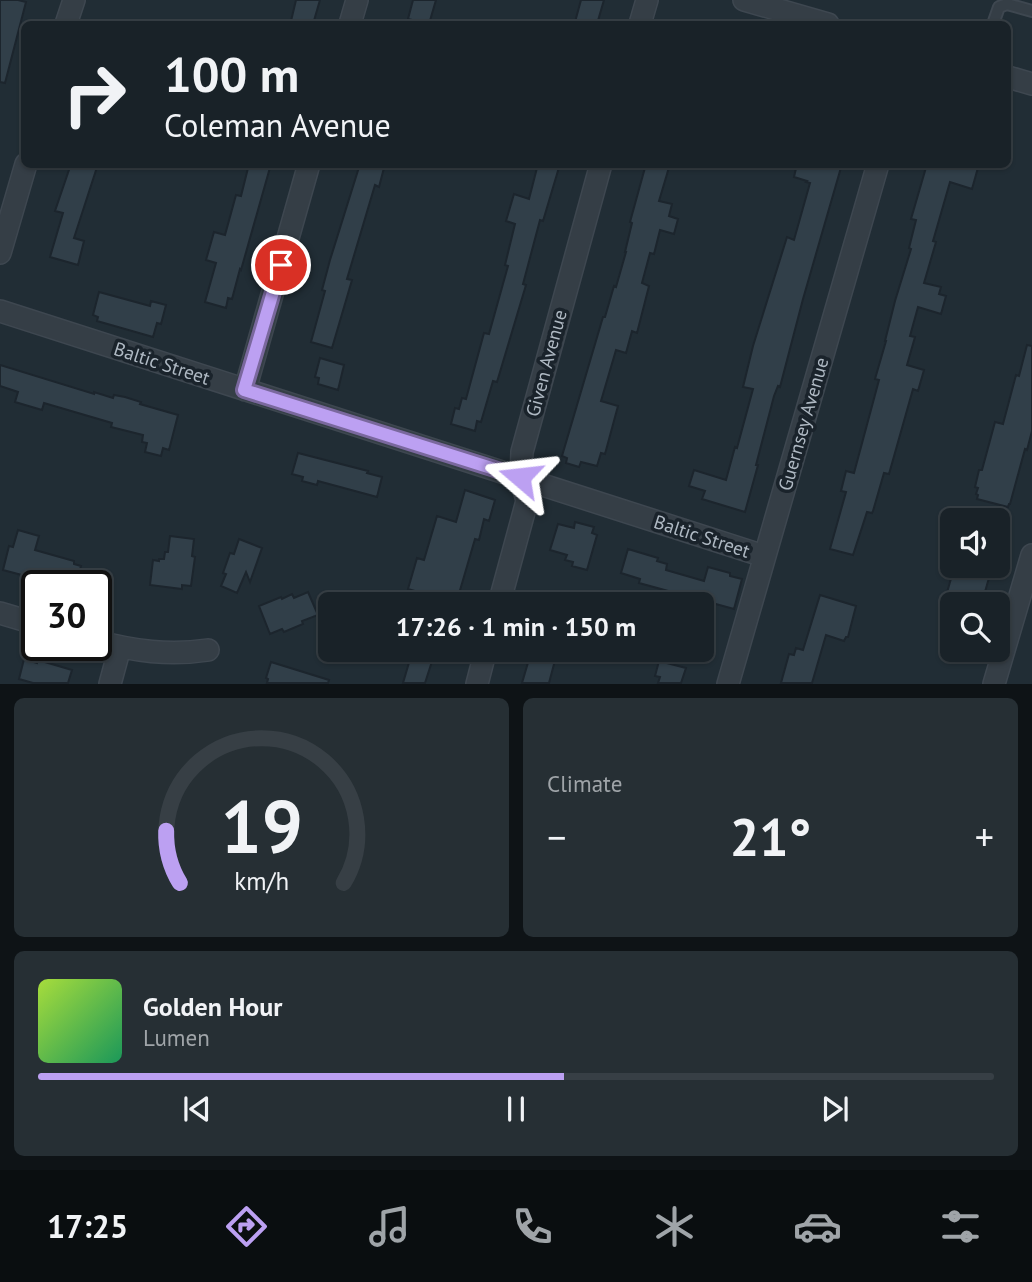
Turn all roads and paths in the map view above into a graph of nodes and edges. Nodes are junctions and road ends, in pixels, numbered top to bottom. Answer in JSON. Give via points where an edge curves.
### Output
{"nodes":[{"id":1,"x":74,"y":0,"type":"edge"},
{"id":2,"x":357,"y":0,"type":"edge"},
{"id":3,"x":647,"y":0,"type":"edge"},
{"id":4,"x":744,"y":0,"type":"edge"},
{"id":5,"x":1032,"y":12,"type":"edge"},
{"id":6,"x":67,"y":21,"type":"edge"},
{"id":7,"x":351,"y":21,"type":"edge"},
{"id":8,"x":641,"y":21,"type":"edge"},
{"id":9,"x":818,"y":21,"type":"edge"},
{"id":10,"x":994,"y":21,"type":"edge"},
{"id":11,"x":1011,"y":79,"type":"edge"},
{"id":12,"x":1032,"y":85,"type":"edge"},
{"id":13,"x":25,"y":168,"type":"edge"},
{"id":14,"x":308,"y":168,"type":"edge"},
{"id":15,"x":600,"y":168,"type":"edge"},
{"id":16,"x":877,"y":168,"type":"edge"},
{"id":17,"x":0,"y":253,"type":"edge"},
{"id":18,"x":0,"y":312,"type":"edge"},
{"id":19,"x":244,"y":390,"type":"junction"},
{"id":20,"x":520,"y":477,"type":"junction"},
{"id":21,"x":1032,"y":555,"type":"edge"},
{"id":22,"x":764,"y":556,"type":"junction"},
{"id":23,"x":502,"y":592,"type":"edge"},
{"id":24,"x":0,"y":613,"type":"edge"},
{"id":25,"x":21,"y":619,"type":"edge"},
{"id":26,"x":112,"y":645,"type":"edge"},
{"id":27,"x":120,"y":647,"type":"junction"},
{"id":28,"x":208,"y":650,"type":"dead end"},
{"id":29,"x":483,"y":662,"type":"edge"},
{"id":30,"x":110,"y":684,"type":"edge"},
{"id":31,"x":477,"y":684,"type":"edge"},
{"id":32,"x":728,"y":684,"type":"edge"},
{"id":33,"x":994,"y":684,"type":"edge"}],
"edges":[{"from":1,"to":6,"type":"street"},
{"from":2,"to":7,"type":"street"},
{"from":3,"to":8,"type":"street"},
{"from":4,"to":9,"type":"street"},
{"from":5,"to":10,"type":"lane","via":[[1007,4],[999,7]]},
{"from":11,"to":12,"type":"street"},
{"from":13,"to":17,"type":"street"},
{"from":14,"to":19,"type":"street"},
{"from":15,"to":20,"type":"street","name":"Given Avenue","via":[[522,452]]},
{"from":16,"to":22,"type":"street","name":"Guernsey Avenue"},
{"from":18,"to":19,"type":"street","name":"Baltic Street"},
{"from":19,"to":20,"type":"street","name":"Baltic Street"},
{"from":20,"to":22,"type":"street","name":"Baltic Street"},
{"from":20,"to":23,"type":"street","name":"Given Avenue","via":[[527,501]]},
{"from":21,"to":33,"type":"street"},
{"from":22,"to":32,"type":"street","name":"Guernsey Avenue"},
{"from":24,"to":25,"type":"street"},
{"from":26,"to":27,"type":"street"},
{"from":27,"to":28,"type":"street","via":[[165,654]]},
{"from":27,"to":30,"type":"street"},
{"from":29,"to":31,"type":"street"}]}
